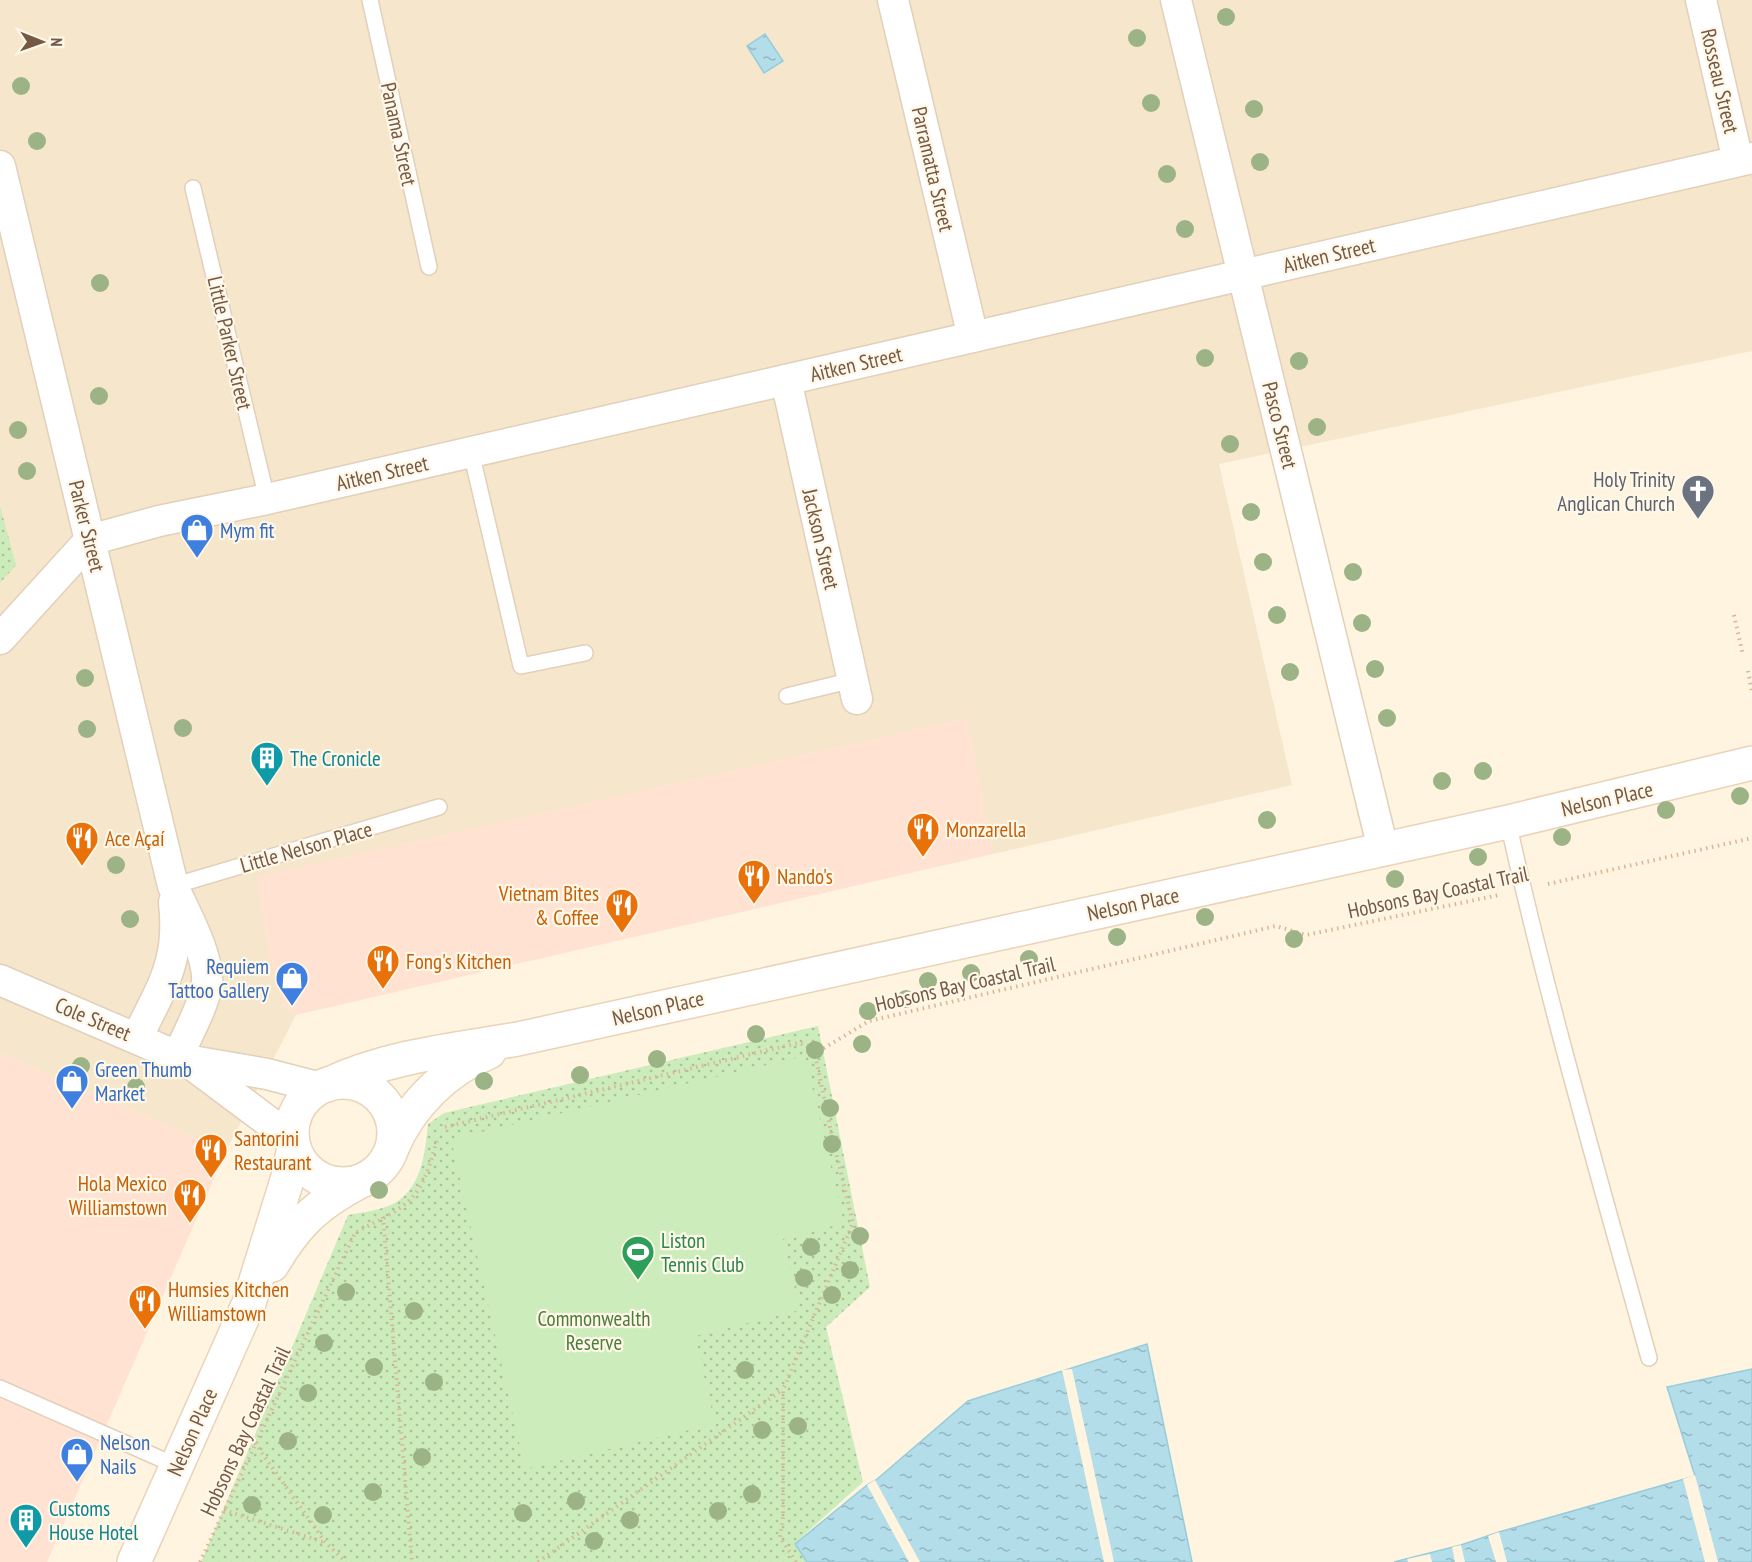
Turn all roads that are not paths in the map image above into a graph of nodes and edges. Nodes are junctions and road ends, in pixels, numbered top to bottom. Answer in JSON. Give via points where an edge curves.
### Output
{"nodes":[{"id":1,"x":370,"y":0,"type":"edge"},
{"id":2,"x":893,"y":0,"type":"edge"},
{"id":3,"x":1176,"y":0,"type":"edge"},
{"id":4,"x":1701,"y":0,"type":"edge"},
{"id":5,"x":1745,"y":160,"type":"edge"},
{"id":6,"x":0,"y":166,"type":"edge"},
{"id":7,"x":193,"y":188,"type":"dead end"},
{"id":8,"x":429,"y":267,"type":"dead end"},
{"id":9,"x":1244,"y":274,"type":"junction"},
{"id":10,"x":973,"y":337,"type":"junction"},
{"id":11,"x":786,"y":380,"type":"junction"},
{"id":12,"x":471,"y":452,"type":"junction"},
{"id":13,"x":267,"y":499,"type":"junction"},
{"id":14,"x":90,"y":540,"type":"junction"},
{"id":15,"x":0,"y":639,"type":"edge"},
{"id":16,"x":585,"y":653,"type":"dead end"},
{"id":17,"x":855,"y":689,"type":"joint"},
{"id":18,"x":787,"y":696,"type":"dead end"},
{"id":19,"x":1750,"y":765,"type":"edge"},
{"id":20,"x":439,"y":807,"type":"dead end"},
{"id":21,"x":1508,"y":822,"type":"junction"},
{"id":22,"x":1383,"y":849,"type":"junction"},
{"id":23,"x":173,"y":886,"type":"junction"},
{"id":24,"x":0,"y":980,"type":"edge"},
{"id":25,"x":137,"y":1038,"type":"junction"},
{"id":26,"x":518,"y":1040,"type":"junction"},
{"id":27,"x":182,"y":1058,"type":"junction"},
{"id":28,"x":324,"y":1086,"type":"junction"},
{"id":29,"x":294,"y":1144,"type":"junction"},
{"id":30,"x":391,"y":1151,"type":"junction"},
{"id":31,"x":361,"y":1181,"type":"junction"},
{"id":32,"x":249,"y":1303,"type":"junction"},
{"id":33,"x":1649,"y":1358,"type":"dead end"},
{"id":34,"x":0,"y":1388,"type":"edge"},
{"id":35,"x":177,"y":1466,"type":"junction"},
{"id":36,"x":134,"y":1562,"type":"edge"}],
"edges":[{"from":1,"to":8,"type":"lane","name":"Panama Street"},
{"from":2,"to":10,"type":"street","name":"Parramatta Street"},
{"from":3,"to":9,"type":"street","name":"Pasco Street"},
{"from":4,"to":5,"type":"street","name":"Rosseau Street"},
{"from":5,"to":9,"type":"street","name":"Aitken Street"},
{"from":6,"to":14,"type":"street","name":"Parker Street"},
{"from":7,"to":13,"type":"lane","name":"Little Parker Street"},
{"from":9,"to":10,"type":"street","name":"Aitken Street"},
{"from":9,"to":22,"type":"street","name":"Pasco Street"},
{"from":10,"to":11,"type":"street","name":"Aitken Street"},
{"from":11,"to":12,"type":"street","name":"Aitken Street"},
{"from":11,"to":17,"type":"street","name":"Jackson Street"},
{"from":12,"to":13,"type":"street","name":"Aitken Street"},
{"from":12,"to":16,"type":"lane","via":[[521,666]]},
{"from":13,"to":14,"type":"street","name":"Aitken Street"},
{"from":14,"to":15,"type":"street"},
{"from":14,"to":23,"type":"street","name":"Parker Street"},
{"from":17,"to":18,"type":"lane"},
{"from":19,"to":21,"type":"street","name":"Nelson Place"},
{"from":20,"to":23,"type":"lane","name":"Little Nelson Place"},
{"from":21,"to":22,"type":"street","name":"Nelson Place"},
{"from":21,"to":33,"type":"lane","via":[[1586,1132]]},
{"from":22,"to":26,"type":"street","name":"Nelson Place"},
{"from":23,"to":25,"type":"street","name":"Parker Street","via":[[172,958]]},
{"from":23,"to":27,"type":"street","name":"Parker Street","via":[[205,960],[207,981]]},
{"from":24,"to":25,"type":"street","name":"Cole Street"},
{"from":25,"to":27,"type":"street","name":"Cole Street"},
{"from":26,"to":28,"type":"street","name":"Nelson Place","via":[[405,1057]]},
{"from":26,"to":30,"type":"street","name":"Nelson Place","via":[[471,1060],[443,1080],[409,1115]]},
{"from":27,"to":28,"type":"street","name":"Cole Street"},
{"from":27,"to":29,"type":"street","name":"Cole Street"},
{"from":28,"to":29,"type":"street","via":[[298,1109],[293,1124]]},
{"from":28,"to":30,"type":"street","via":[[352,1083],[380,1098],[392,1119]]},
{"from":29,"to":31,"type":"street","via":[[307,1169],[323,1180],[342,1184]]},
{"from":29,"to":32,"type":"street","name":"Nelson Place","via":[[288,1177]]},
{"from":30,"to":31,"type":"street","via":[[379,1169]]},
{"from":31,"to":32,"type":"street","name":"Nelson Place","via":[[330,1197],[303,1221]]},
{"from":32,"to":35,"type":"street","name":"Nelson Place"},
{"from":34,"to":35,"type":"lane"},
{"from":35,"to":36,"type":"street","name":"Nelson Place"}]}
